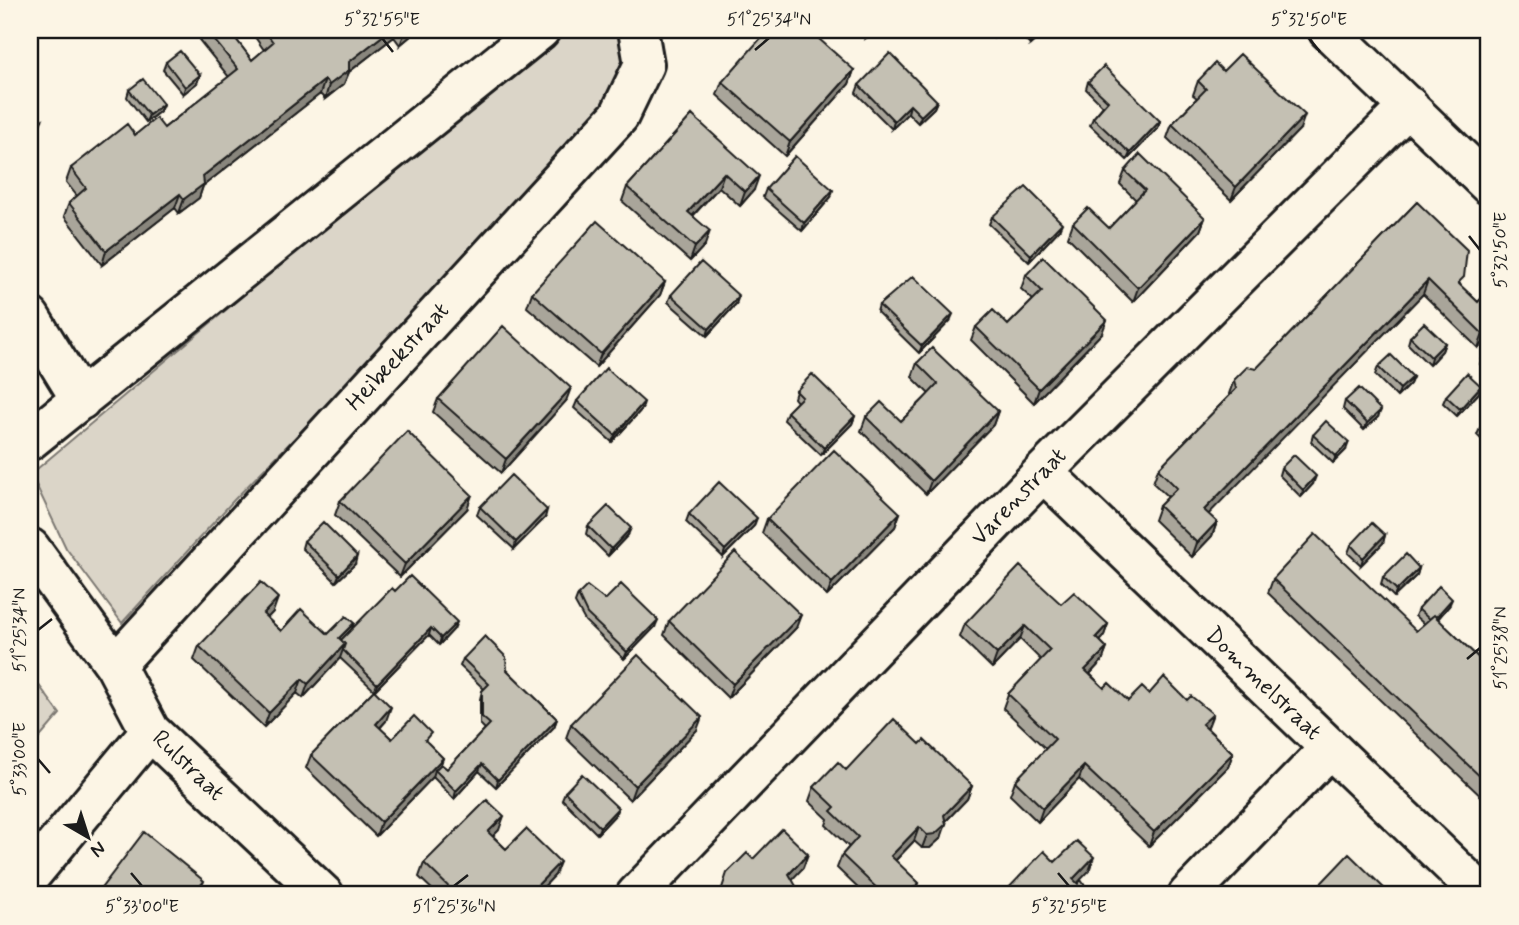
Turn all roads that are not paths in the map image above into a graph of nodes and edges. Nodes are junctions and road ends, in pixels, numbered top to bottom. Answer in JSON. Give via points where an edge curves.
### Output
{"nodes":[{"id":1,"x":540,"y":30,"type":"edge"},
{"id":2,"x":638,"y":30,"type":"edge"},
{"id":3,"x":1328,"y":30,"type":"edge"},
{"id":4,"x":1409,"y":106,"type":"junction"},
{"id":5,"x":1489,"y":185,"type":"edge"},
{"id":6,"x":30,"y":317,"type":"edge"},
{"id":7,"x":81,"y":400,"type":"junction"},
{"id":8,"x":30,"y":440,"type":"edge"},
{"id":9,"x":1042,"y":472,"type":"junction"},
{"id":10,"x":30,"y":548,"type":"edge"},
{"id":11,"x":115,"y":665,"type":"junction"},
{"id":12,"x":150,"y":731,"type":"junction"},
{"id":13,"x":1330,"y":748,"type":"junction"},
{"id":14,"x":30,"y":876,"type":"edge"},
{"id":15,"x":324,"y":895,"type":"edge"},
{"id":16,"x":636,"y":895,"type":"edge"},
{"id":17,"x":1188,"y":895,"type":"edge"},
{"id":18,"x":1483,"y":895,"type":"edge"}],
"edges":[{"from":1,"to":7,"type":"street"},
{"from":2,"to":11,"type":"street","name":"Heibeekstraat","via":[[644,64],[619,116]]},
{"from":3,"to":4,"type":"street"},
{"from":4,"to":5,"type":"street"},
{"from":4,"to":9,"type":"street","name":"Varenstraat"},
{"from":6,"to":7,"type":"street"},
{"from":7,"to":8,"type":"street"},
{"from":9,"to":13,"type":"street","name":"Dommelstraat"},
{"from":9,"to":16,"type":"street","name":"Varenstraat"},
{"from":10,"to":11,"type":"street","name":"Rulstraat"},
{"from":11,"to":12,"type":"street","name":"Rulstraat"},
{"from":12,"to":14,"type":"street"},
{"from":12,"to":15,"type":"street","name":"Rulstraat"},
{"from":13,"to":17,"type":"street"},
{"from":13,"to":18,"type":"street","name":"Dommelstraat"}]}
